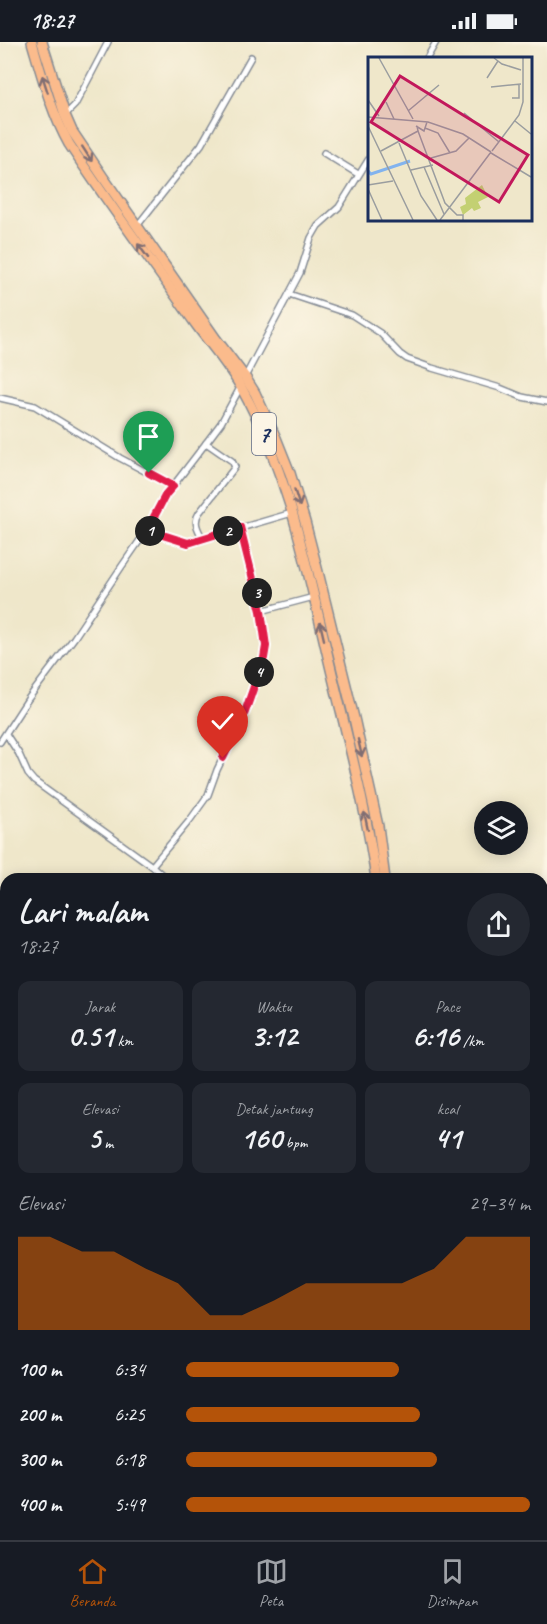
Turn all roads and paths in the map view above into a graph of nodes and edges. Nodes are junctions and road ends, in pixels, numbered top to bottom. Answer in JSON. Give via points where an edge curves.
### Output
{"nodes":[{"id":1,"x":32,"y":42,"type":"edge"},
{"id":2,"x":42,"y":42,"type":"edge"},
{"id":3,"x":108,"y":42,"type":"edge"},
{"id":4,"x":436,"y":42,"type":"edge"},
{"id":5,"x":251,"y":57,"type":"dead end"},
{"id":6,"x":428,"y":57,"type":"edge"},
{"id":7,"x":65,"y":115,"type":"junction"},
{"id":8,"x":324,"y":153,"type":"dead end"},
{"id":9,"x":368,"y":160,"type":"edge"},
{"id":10,"x":358,"y":174,"type":"junction"},
{"id":11,"x":137,"y":225,"type":"junction"},
{"id":12,"x":161,"y":267,"type":"junction"},
{"id":13,"x":289,"y":294,"type":"junction"},
{"id":14,"x":243,"y":382,"type":"junction"},
{"id":15,"x":0,"y":398,"type":"edge"},
{"id":16,"x":547,"y":402,"type":"edge"},
{"id":17,"x":206,"y":443,"type":"junction"},
{"id":18,"x":285,"y":474,"type":"junction"},
{"id":19,"x":173,"y":486,"type":"junction"},
{"id":20,"x":292,"y":513,"type":"junction"},
{"id":21,"x":240,"y":527,"type":"junction"},
{"id":22,"x":147,"y":530,"type":"junction"},
{"id":23,"x":203,"y":538,"type":"junction"},
{"id":24,"x":314,"y":597,"type":"junction"},
{"id":25,"x":261,"y":611,"type":"junction"},
{"id":26,"x":349,"y":719,"type":"junction"},
{"id":27,"x":6,"y":734,"type":"junction"},
{"id":28,"x":0,"y":742,"type":"edge"},
{"id":29,"x":152,"y":866,"type":"junction"},
{"id":30,"x":160,"y":873,"type":"edge"},
{"id":31,"x":375,"y":873,"type":"edge"},
{"id":32,"x":384,"y":873,"type":"edge"}],
"edges":[{"from":12,"to":1,"type":"highway","number":"7","one_way":true,"via":[[63,134]]},
{"from":2,"to":7,"type":"highway","number":"7"},
{"from":3,"to":7,"type":"street","via":[[75,105]]},
{"from":4,"to":6,"type":"street"},
{"from":5,"to":11,"type":"street","via":[[201,145]]},
{"from":7,"to":11,"type":"highway","number":"7","one_way":true,"via":[[77,139]]},
{"from":8,"to":10,"type":"street"},
{"from":9,"to":10,"type":"street"},
{"from":10,"to":13,"type":"street","via":[[339,207],[310,238]]},
{"from":11,"to":12,"type":"highway","number":"7"},
{"from":12,"to":14,"type":"highway","number":"7"},
{"from":13,"to":14,"type":"street"},
{"from":13,"to":16,"type":"street","via":[[352,315],[380,333],[407,359]]},
{"from":14,"to":17,"type":"street"},
{"from":14,"to":18,"type":"highway","number":"7"},
{"from":15,"to":19,"type":"street","via":[[35,406]]},
{"from":17,"to":19,"type":"street"},
{"from":17,"to":23,"type":"street","via":[[235,467],[196,518]]},
{"from":18,"to":20,"type":"highway","number":"7"},
{"from":18,"to":26,"type":"highway","number":"7","one_way":true,"via":[[305,522]]},
{"from":19,"to":22,"type":"street"},
{"from":20,"to":21,"type":"street"},
{"from":20,"to":24,"type":"highway","number":"7"},
{"from":21,"to":23,"type":"street"},
{"from":21,"to":25,"type":"street"},
{"from":22,"to":23,"type":"street","via":[[185,543]]},
{"from":22,"to":27,"type":"street"},
{"from":24,"to":25,"type":"street"},
{"from":26,"to":24,"type":"highway","number":"7","one_way":true},
{"from":25,"to":29,"type":"street","via":[[266,650],[245,712],[203,804]]},
{"from":31,"to":26,"type":"highway","number":"7","one_way":true},
{"from":26,"to":32,"type":"highway","number":"7","one_way":true,"via":[[378,826]]},
{"from":27,"to":28,"type":"street"},
{"from":27,"to":29,"type":"street","via":[[34,781]]},
{"from":29,"to":30,"type":"street"}]}
